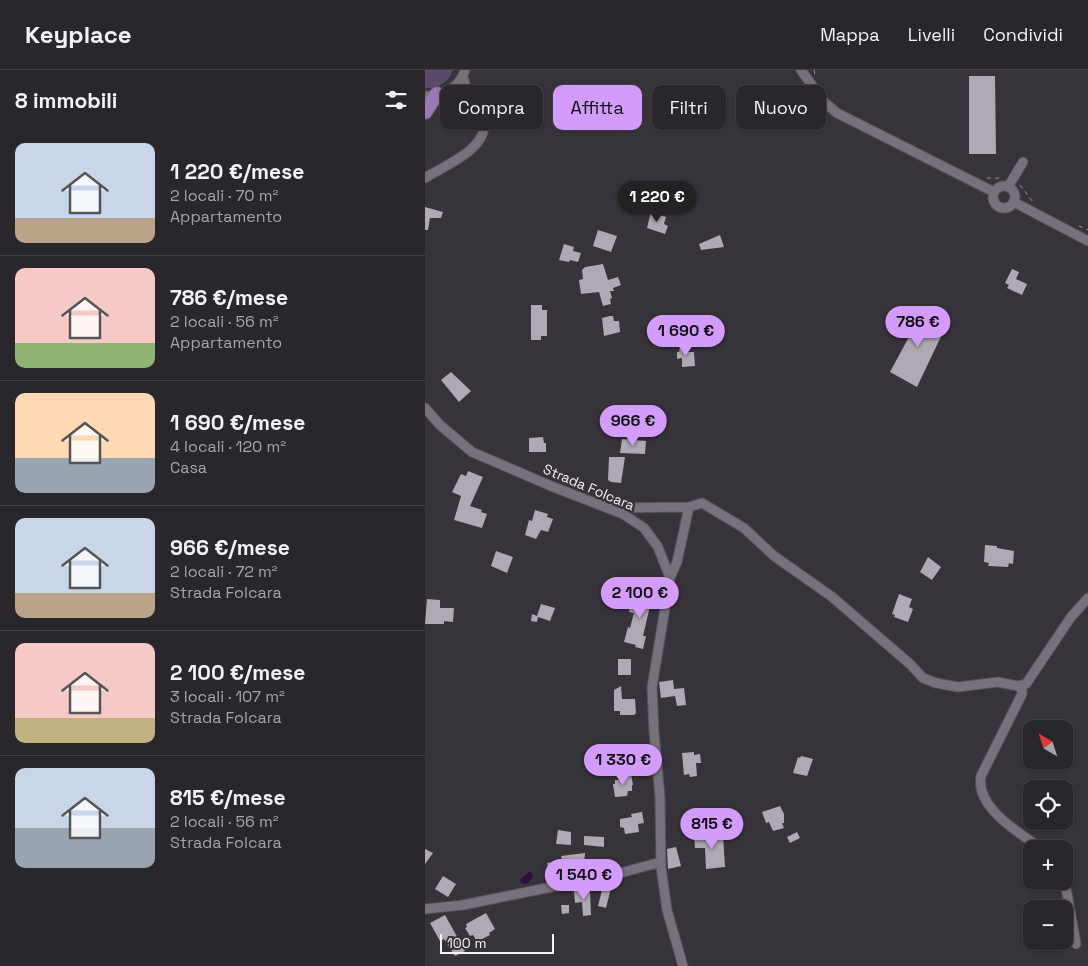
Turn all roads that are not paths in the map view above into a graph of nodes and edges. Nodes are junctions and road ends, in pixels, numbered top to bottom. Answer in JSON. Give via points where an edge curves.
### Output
{"nodes":[{"id":1,"x":799,"y":71,"type":"edge"},
{"id":2,"x":464,"y":73,"type":"edge"},
{"id":3,"x":435,"y":94,"type":"edge"},
{"id":4,"x":425,"y":112,"type":"edge"},
{"id":5,"x":483,"y":130,"type":"edge"},
{"id":6,"x":1023,"y":162,"type":"dead end"},
{"id":7,"x":425,"y":178,"type":"edge"},
{"id":8,"x":1008,"y":187,"type":"junction"},
{"id":9,"x":994,"y":192,"type":"junction"},
{"id":10,"x":1014,"y":202,"type":"junction"},
{"id":11,"x":1088,"y":241,"type":"edge"},
{"id":12,"x":425,"y":408,"type":"edge"},
{"id":13,"x":689,"y":507,"type":"junction"},
{"id":14,"x":607,"y":508,"type":"junction"},
{"id":15,"x":670,"y":578,"type":"junction"},
{"id":16,"x":1088,"y":598,"type":"edge"},
{"id":17,"x":1018,"y":686,"type":"junction"},
{"id":18,"x":1030,"y":840,"type":"edge"},
{"id":19,"x":661,"y":862,"type":"junction"},
{"id":20,"x":1066,"y":890,"type":"edge"},
{"id":21,"x":425,"y":909,"type":"edge"},
{"id":22,"x":1076,"y":944,"type":"dead end"},
{"id":23,"x":683,"y":966,"type":"edge"}],
"edges":[{"from":1,"to":9,"type":"street","via":[[837,113]]},
{"from":2,"to":3,"type":"street","via":[[452,90]]},
{"from":3,"to":4,"type":"highway"},
{"from":5,"to":7,"type":"street","via":[[481,140],[465,155]]},
{"from":6,"to":8,"type":"street"},
{"from":8,"to":9,"type":"street","via":[[1000,187]]},
{"from":8,"to":10,"type":"street","via":[[1015,195]]},
{"from":9,"to":10,"type":"street","via":[[993,199],[999,207],[1006,208]]},
{"from":10,"to":11,"type":"street"},
{"from":12,"to":14,"type":"street","name":"Strada Folcara","via":[[472,452]]},
{"from":13,"to":14,"type":"street"},
{"from":13,"to":15,"type":"street","via":[[677,562]]},
{"from":13,"to":17,"type":"street","via":[[702,503],[744,528],[774,556],[831,596],[923,678],[958,687],[997,682]]},
{"from":14,"to":15,"type":"street","name":"Strada Folcara","via":[[644,528],[658,547]]},
{"from":15,"to":19,"type":"street","via":[[652,687]]},
{"from":16,"to":17,"type":"street","via":[[1071,617],[1026,684]]},
{"from":17,"to":18,"type":"street","via":[[1022,694],[980,782],[994,813]]},
{"from":19,"to":21,"type":"street","via":[[583,882]]},
{"from":19,"to":23,"type":"street","via":[[667,910]]},
{"from":20,"to":22,"type":"street"}]}
